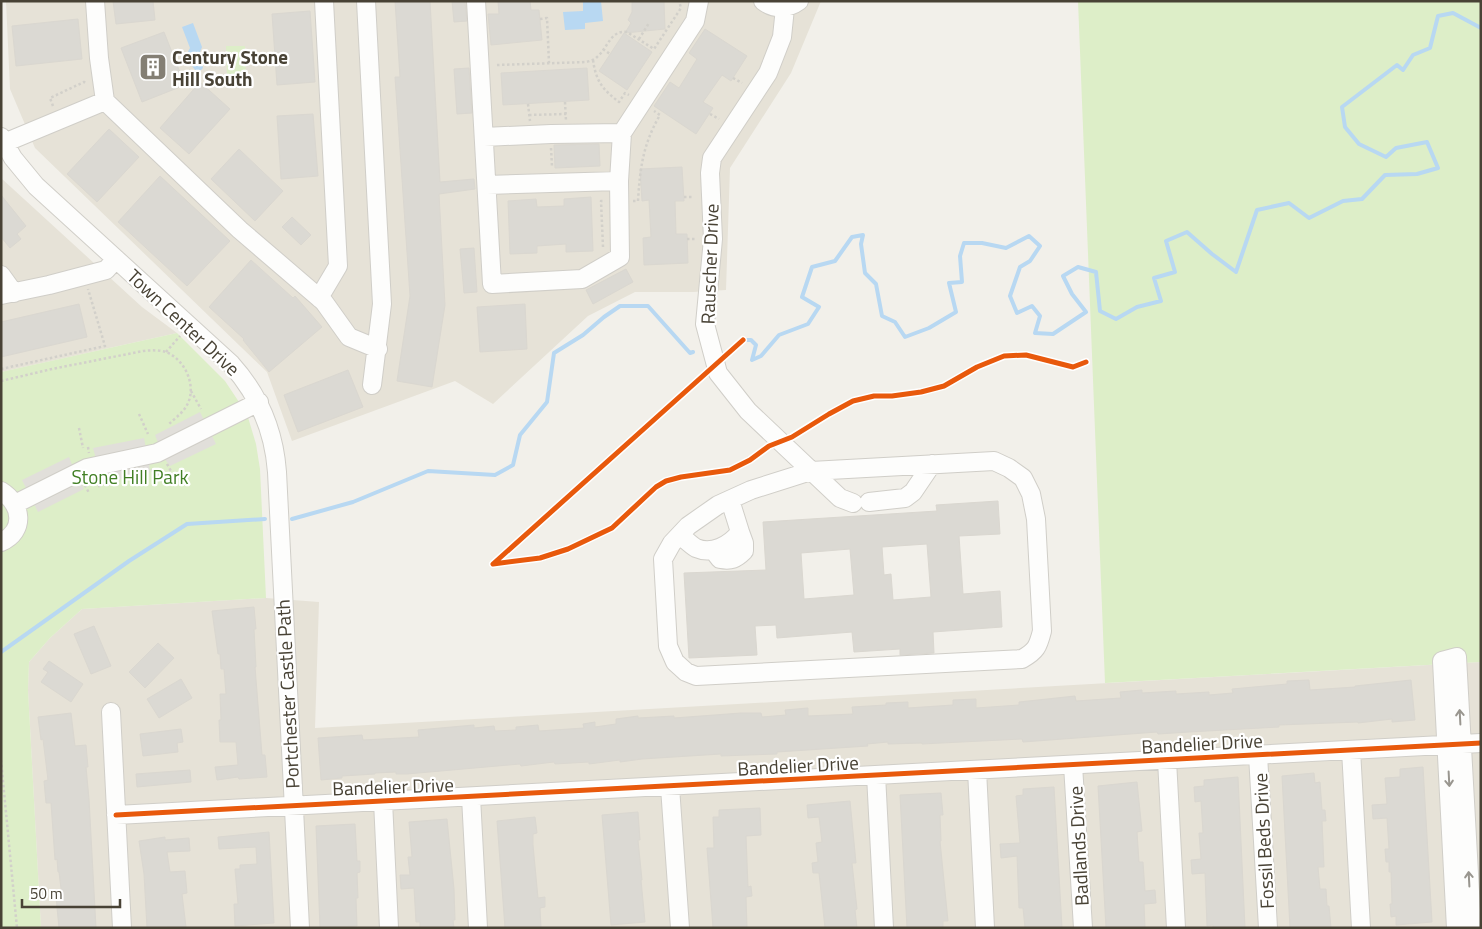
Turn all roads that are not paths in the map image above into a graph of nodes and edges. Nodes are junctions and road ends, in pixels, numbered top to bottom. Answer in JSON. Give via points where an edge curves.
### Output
{"nodes":[{"id":1,"x":95,"y":1,"type":"edge"},
{"id":2,"x":324,"y":1,"type":"edge"},
{"id":3,"x":366,"y":1,"type":"edge"},
{"id":4,"x":476,"y":1,"type":"edge"},
{"id":5,"x":699,"y":1,"type":"edge"},
{"id":6,"x":763,"y":1,"type":"edge"},
{"id":7,"x":792,"y":5,"type":"edge"},
{"id":8,"x":105,"y":101,"type":"junction"},
{"id":9,"x":622,"y":134,"type":"junction"},
{"id":10,"x":484,"y":137,"type":"junction"},
{"id":11,"x":3,"y":140,"type":"edge"},
{"id":12,"x":619,"y":181,"type":"junction"},
{"id":13,"x":487,"y":185,"type":"junction"},
{"id":14,"x":116,"y":259,"type":"junction"},
{"id":15,"x":1,"y":275,"type":"edge"},
{"id":16,"x":8,"y":294,"type":"edge"},
{"id":17,"x":319,"y":298,"type":"junction"},
{"id":18,"x":378,"y":349,"type":"junction"},
{"id":19,"x":372,"y":385,"type":"dead end"},
{"id":20,"x":259,"y":402,"type":"junction"},
{"id":21,"x":932,"y":464,"type":"junction"},
{"id":22,"x":811,"y":470,"type":"junction"},
{"id":23,"x":1,"y":491,"type":"edge"},
{"id":24,"x":730,"y":500,"type":"junction"},
{"id":25,"x":15,"y":504,"type":"junction"},
{"id":26,"x":680,"y":535,"type":"junction"},
{"id":27,"x":1,"y":542,"type":"edge"},
{"id":28,"x":281,"y":580,"type":"joint"},
{"id":29,"x":111,"y":712,"type":"dead end"},
{"id":30,"x":1481,"y":743,"type":"edge"},
{"id":31,"x":1454,"y":744,"type":"junction"},
{"id":32,"x":1350,"y":750,"type":"junction"},
{"id":33,"x":1258,"y":755,"type":"junction"},
{"id":34,"x":1167,"y":760,"type":"junction"},
{"id":35,"x":1074,"y":765,"type":"junction"},
{"id":36,"x":977,"y":770,"type":"junction"},
{"id":37,"x":876,"y":775,"type":"junction"},
{"id":38,"x":670,"y":786,"type":"junction"},
{"id":39,"x":471,"y":797,"type":"junction"},
{"id":40,"x":383,"y":801,"type":"junction"},
{"id":41,"x":294,"y":804,"type":"junction"},
{"id":42,"x":116,"y":815,"type":"junction"},
{"id":43,"x":1481,"y":927,"type":"edge"},
{"id":44,"x":122,"y":928,"type":"edge"},
{"id":45,"x":300,"y":928,"type":"edge"},
{"id":46,"x":389,"y":928,"type":"edge"},
{"id":47,"x":478,"y":928,"type":"edge"},
{"id":48,"x":680,"y":928,"type":"edge"},
{"id":49,"x":884,"y":928,"type":"edge"},
{"id":50,"x":985,"y":928,"type":"edge"},
{"id":51,"x":1083,"y":928,"type":"edge"},
{"id":52,"x":1176,"y":928,"type":"edge"},
{"id":53,"x":1268,"y":928,"type":"edge"},
{"id":54,"x":1361,"y":928,"type":"edge"},
{"id":55,"x":1456,"y":928,"type":"edge"},
{"id":56,"x":1472,"y":928,"type":"edge"}],
"edges":[{"from":1,"to":8,"type":"street"},
{"from":2,"to":17,"type":"street","via":[[338,266]]},
{"from":3,"to":18,"type":"street","via":[[382,304]]},
{"from":4,"to":10,"type":"street"},
{"from":5,"to":9,"type":"street","via":[[695,22]]},
{"from":6,"to":7,"type":"street","name":"Rauscher Drive","via":[[776,8]]},
{"from":7,"to":22,"type":"street","name":"Rauscher Drive","via":[[768,73],[712,158],[713,239],[704,324],[718,373],[748,410]]},
{"from":8,"to":11,"type":"street"},
{"from":8,"to":17,"type":"street","via":[[240,230]]},
{"from":9,"to":10,"type":"street"},
{"from":9,"to":12,"type":"street"},
{"from":10,"to":13,"type":"street"},
{"from":11,"to":14,"type":"street","name":"Town Center Drive","via":[[36,186]]},
{"from":12,"to":13,"type":"street"},
{"from":12,"to":13,"type":"street","via":[[620,257],[582,279],[492,284]]},
{"from":14,"to":16,"type":"street","via":[[106,270]]},
{"from":14,"to":20,"type":"street","name":"Town Center Drive","via":[[231,364]]},
{"from":15,"to":16,"type":"street"},
{"from":17,"to":18,"type":"street","via":[[349,337]]},
{"from":18,"to":19,"type":"street"},
{"from":20,"to":25,"type":"street","via":[[157,453],[87,468]]},
{"from":20,"to":28,"type":"street","name":"Town Center Drive","via":[[271,434],[276,460]]},
{"from":21,"to":22,"type":"street"},
{"from":21,"to":22,"type":"street","name":"Rauscher Drive","via":[[913,492],[905,498],[861,502],[840,498]]},
{"from":21,"to":26,"type":"street","via":[[994,461],[1023,478],[1036,518],[1042,631],[1034,652],[1022,659],[696,676],[675,662],[668,646],[663,559]]},
{"from":22,"to":24,"type":"street"},
{"from":23,"to":25,"type":"street"},
{"from":24,"to":26,"type":"street","via":[[688,526]]},
{"from":24,"to":26,"type":"street","via":[[740,532],[725,546],[713,550],[697,548]]},
{"from":25,"to":27,"type":"street","via":[[18,512],[16,528]]},
{"from":28,"to":41,"type":"street","name":"Portchester Castle Path"},
{"from":29,"to":42,"type":"street"},
{"from":30,"to":31,"type":"street","name":"Bandelier Drive"},
{"from":31,"to":32,"type":"street","name":"Bandelier Drive"},
{"from":31,"to":55,"type":"street","one_way":true},
{"from":56,"to":31,"type":"street","one_way":true},
{"from":32,"to":33,"type":"street","name":"Bandelier Drive"},
{"from":32,"to":54,"type":"street"},
{"from":33,"to":34,"type":"street","name":"Bandelier Drive"},
{"from":33,"to":53,"type":"street","name":"Fossil Beds Drive"},
{"from":34,"to":35,"type":"street","name":"Bandelier Drive"},
{"from":34,"to":52,"type":"street"},
{"from":35,"to":36,"type":"street","name":"Bandelier Drive"},
{"from":35,"to":51,"type":"street","name":"Badlands Drive"},
{"from":36,"to":37,"type":"street","name":"Bandelier Drive"},
{"from":36,"to":50,"type":"street"},
{"from":37,"to":38,"type":"street","name":"Bandelier Drive"},
{"from":37,"to":49,"type":"street"},
{"from":38,"to":39,"type":"street","name":"Bandelier Drive"},
{"from":38,"to":48,"type":"street"},
{"from":39,"to":40,"type":"street","name":"Bandelier Drive"},
{"from":39,"to":47,"type":"street"},
{"from":40,"to":41,"type":"street","name":"Bandelier Drive"},
{"from":40,"to":46,"type":"street"},
{"from":41,"to":42,"type":"street","name":"Bandelier Drive"},
{"from":41,"to":45,"type":"street","name":"Portchester Castle Path"},
{"from":42,"to":44,"type":"street"},
{"from":43,"to":56,"type":"street"}]}
